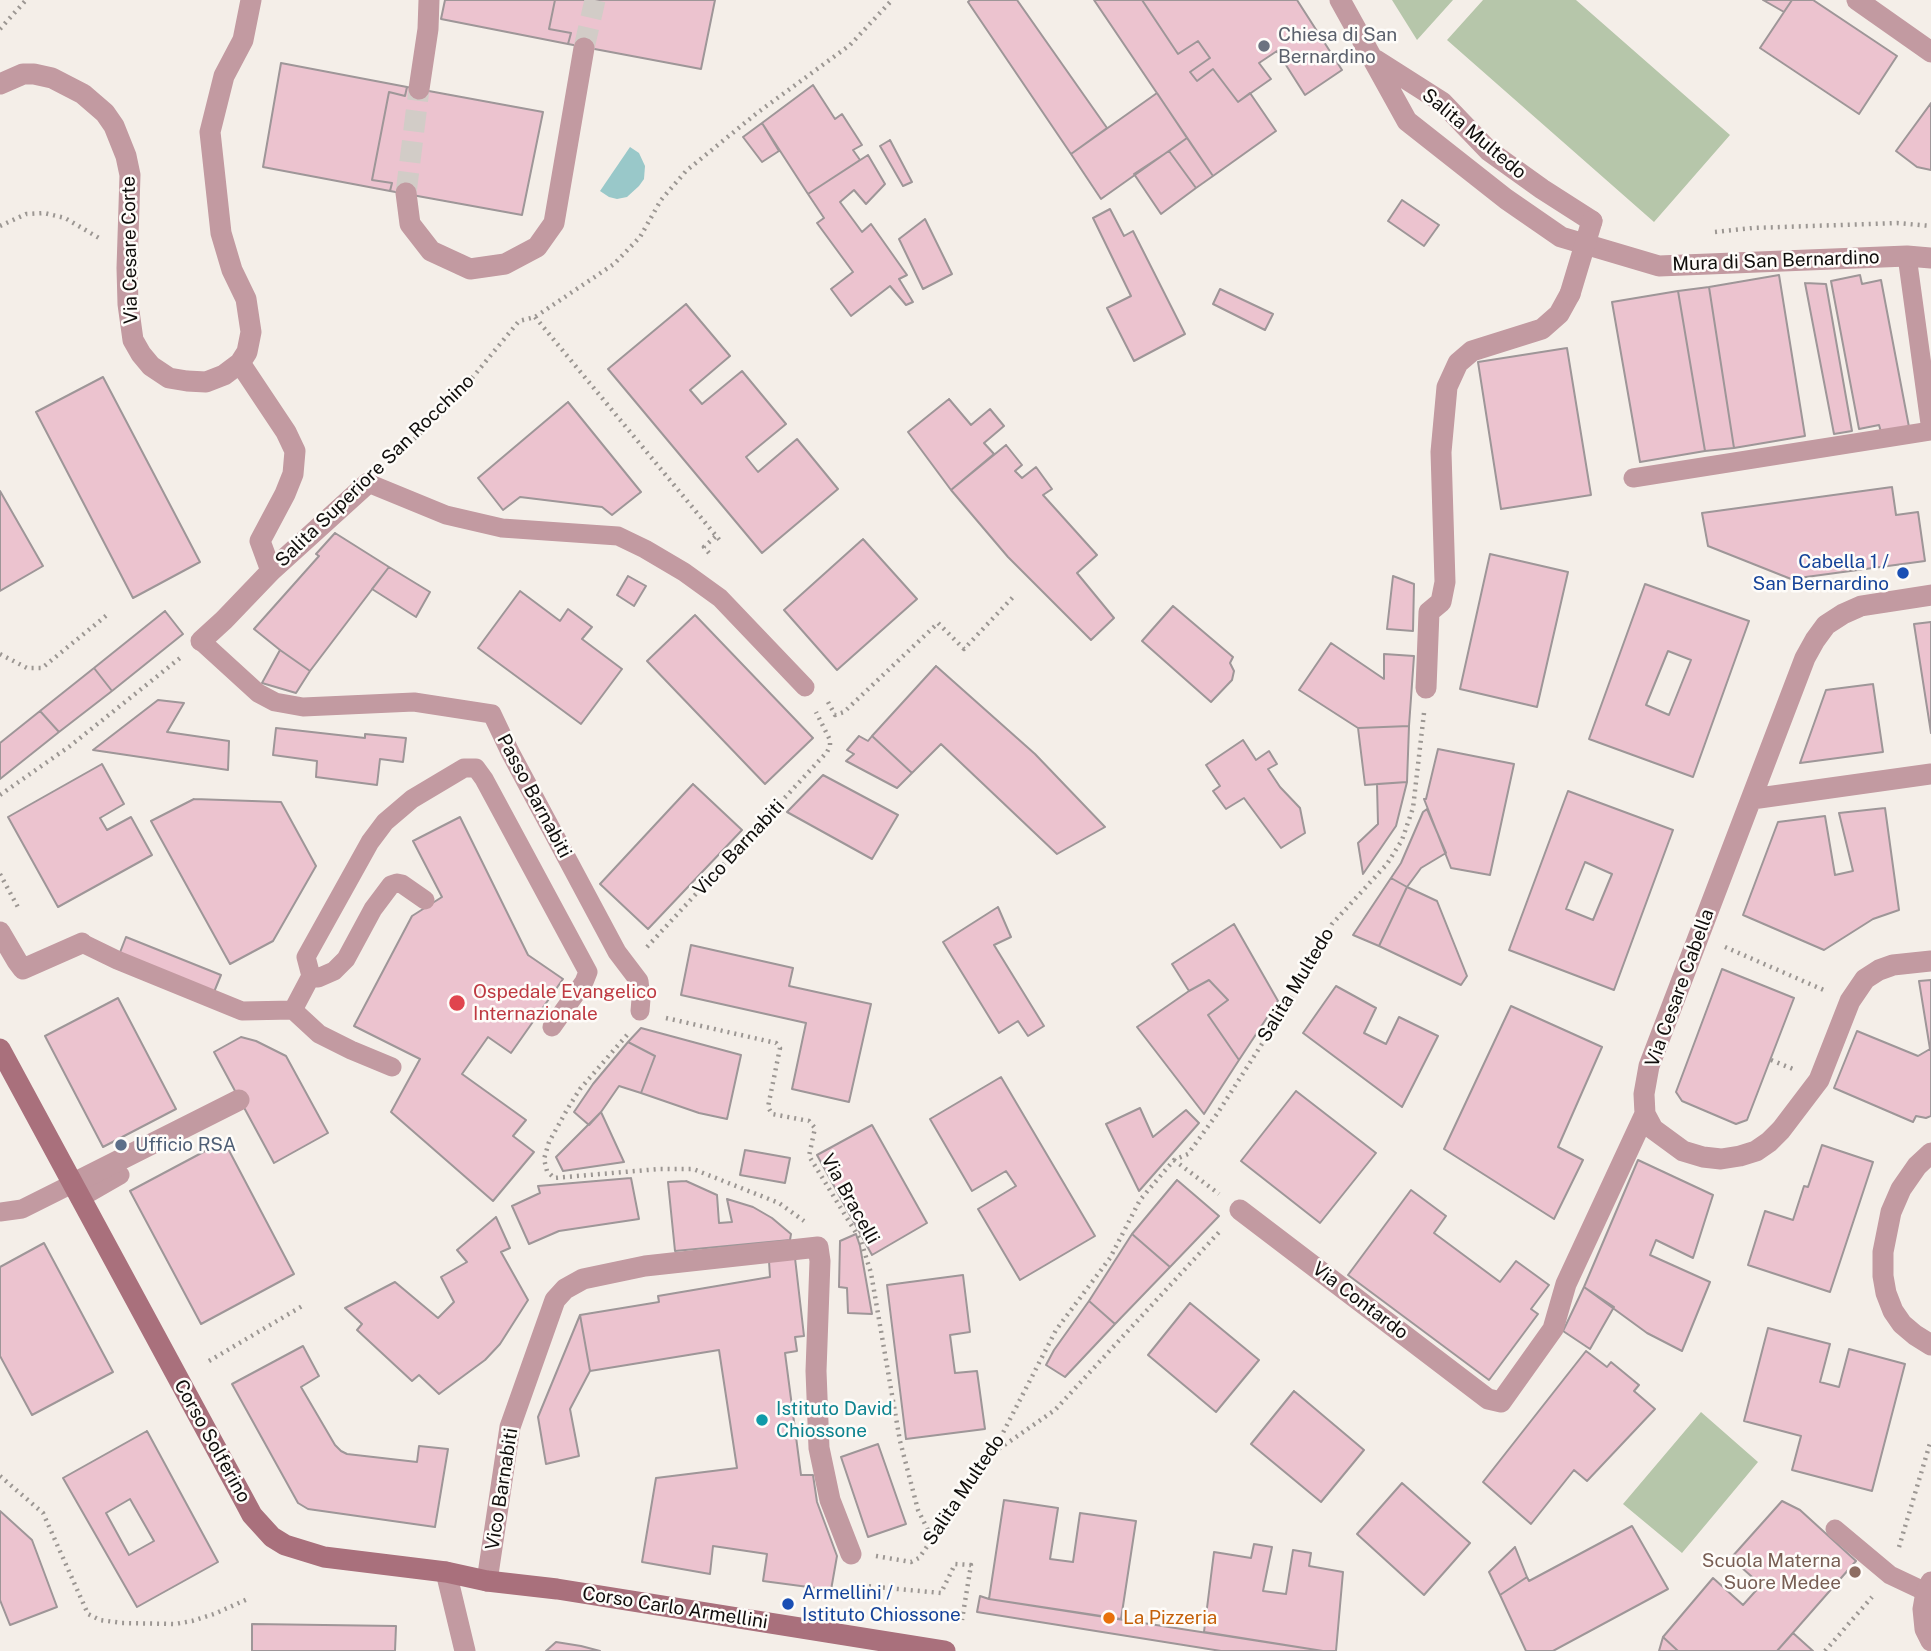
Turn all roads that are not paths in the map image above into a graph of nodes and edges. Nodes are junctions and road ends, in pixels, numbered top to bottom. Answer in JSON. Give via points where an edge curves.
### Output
{"nodes":[{"id":1,"x":251,"y":0,"type":"edge"},
{"id":2,"x":429,"y":0,"type":"edge"},
{"id":3,"x":1340,"y":0,"type":"edge"},
{"id":4,"x":1857,"y":0,"type":"edge"},
{"id":5,"x":584,"y":48,"type":"tunnel mouth"},
{"id":6,"x":1931,"y":52,"type":"edge"},
{"id":7,"x":1374,"y":59,"type":"junction"},
{"id":8,"x":0,"y":84,"type":"edge"},
{"id":9,"x":419,"y":89,"type":"tunnel mouth"},
{"id":10,"x":406,"y":194,"type":"tunnel mouth"},
{"id":11,"x":1907,"y":256,"type":"junction"},
{"id":12,"x":1931,"y":258,"type":"edge"},
{"id":13,"x":240,"y":363,"type":"junction"},
{"id":14,"x":1633,"y":478,"type":"dead end"},
{"id":15,"x":368,"y":482,"type":"joint"},
{"id":16,"x":271,"y":571,"type":"junction"},
{"id":17,"x":1931,"y":595,"type":"edge"},
{"id":18,"x":201,"y":641,"type":"joint"},
{"id":19,"x":805,"y":687,"type":"road end"},
{"id":20,"x":1426,"y":688,"type":"road end"},
{"id":21,"x":1931,"y":774,"type":"edge"},
{"id":22,"x":1752,"y":799,"type":"junction"},
{"id":23,"x":425,"y":900,"type":"dead end"},
{"id":24,"x":0,"y":932,"type":"edge"},
{"id":25,"x":82,"y":943,"type":"joint"},
{"id":26,"x":1931,"y":961,"type":"edge"},
{"id":27,"x":311,"y":976,"type":"junction"},
{"id":28,"x":293,"y":1010,"type":"junction"},
{"id":29,"x":640,"y":1011,"type":"road end"},
{"id":30,"x":552,"y":1027,"type":"dead end"},
{"id":31,"x":0,"y":1049,"type":"edge"},
{"id":32,"x":392,"y":1068,"type":"dead end"},
{"id":33,"x":239,"y":1100,"type":"dead end"},
{"id":34,"x":1645,"y":1114,"type":"junction"},
{"id":35,"x":1931,"y":1153,"type":"edge"},
{"id":36,"x":120,"y":1175,"type":"dead end"},
{"id":37,"x":76,"y":1191,"type":"junction"},
{"id":38,"x":1240,"y":1210,"type":"road end"},
{"id":39,"x":0,"y":1212,"type":"edge"},
{"id":40,"x":1931,"y":1345,"type":"edge"},
{"id":41,"x":1835,"y":1530,"type":"dead end"},
{"id":42,"x":851,"y":1555,"type":"road end"},
{"id":43,"x":446,"y":1572,"type":"junction"},
{"id":44,"x":487,"y":1581,"type":"junction"},
{"id":45,"x":1928,"y":1587,"type":"edge"},
{"id":46,"x":1931,"y":1641,"type":"edge"},
{"id":47,"x":464,"y":1651,"type":"edge"},
{"id":48,"x":945,"y":1651,"type":"edge"}],
"edges":[{"from":1,"to":13,"type":"street","via":[[243,40],[224,76],[210,132],[221,233],[246,299],[251,332]]},
{"from":2,"to":9,"type":"street"},
{"from":3,"to":7,"type":"street","name":"Mura di San Bernardino"},
{"from":4,"to":6,"type":"street"},
{"from":5,"to":10,"type":"street","via":[[554,223],[537,247],[505,264],[470,269],[431,251],[410,224]]},
{"from":7,"to":11,"type":"street","name":"Mura di San Bernardino","via":[[1407,121],[1561,237],[1659,266]]},
{"from":7,"to":20,"type":"street","name":"Salita Multedo","bridge":true,"via":[[1442,102],[1489,151],[1591,221],[1570,294],[1559,314],[1542,329],[1472,351],[1458,363],[1447,387],[1441,452],[1445,582],[1441,602],[1429,612]]},
{"from":8,"to":13,"type":"street","name":"Via Cesare Corte","via":[[23,74],[52,78],[83,94],[114,126],[130,175],[127,268],[133,340],[151,366],[169,378],[206,382]]},
{"from":11,"to":12,"type":"street","name":"Mura di San Bernardino"},
{"from":11,"to":14,"type":"lane","name":"Mura di San Bernardino","via":[[1931,431]]},
{"from":13,"to":16,"type":"street","via":[[295,451],[293,474],[260,541]]},
{"from":15,"to":16,"type":"street","name":"Salita Superiore San Rocchino"},
{"from":15,"to":19,"type":"lane","via":[[446,515],[502,528],[618,536],[684,572],[720,598]]},
{"from":16,"to":18,"type":"street","name":"Salita Superiore San Rocchino"},
{"from":17,"to":22,"type":"street","name":"Via Cesare Cabella","via":[[1861,606],[1826,625],[1805,658]]},
{"from":18,"to":29,"type":"lane","name":"Passo Barnabiti","via":[[258,693],[275,702],[303,707],[414,702],[492,714],[617,952],[639,981]]},
{"from":21,"to":22,"type":"street"},
{"from":22,"to":34,"type":"street","name":"Via Cesare Cabella","via":[[1649,1066]]},
{"from":23,"to":27,"type":"lane","via":[[402,884],[391,885],[346,959],[334,971]]},
{"from":24,"to":25,"type":"street","via":[[23,969]]},
{"from":25,"to":28,"type":"lane","via":[[242,1011]]},
{"from":26,"to":34,"type":"street","via":[[1893,965],[1865,979],[1850,1002],[1819,1080],[1781,1130],[1756,1151],[1721,1159],[1683,1151],[1653,1129]]},
{"from":27,"to":28,"type":"lane"},
{"from":27,"to":30,"type":"lane","via":[[306,957],[385,822],[412,799],[464,768],[476,768],[588,972]]},
{"from":28,"to":32,"type":"lane","via":[[319,1034]]},
{"from":31,"to":37,"type":"street","name":"Corso Solferino"},
{"from":33,"to":37,"type":"street"},
{"from":34,"to":38,"type":"street","name":"Via Contardo","via":[[1566,1284],[1553,1329],[1501,1402],[1488,1399]]},
{"from":35,"to":40,"type":"street","via":[[1901,1189],[1891,1212],[1883,1276],[1893,1311],[1902,1324]]},
{"from":36,"to":37,"type":"lane"},
{"from":37,"to":39,"type":"lane"},
{"from":37,"to":43,"type":"street","name":"Corso Solferino","via":[[252,1515],[272,1537],[324,1557]]},
{"from":41,"to":45,"type":"lane","via":[[1890,1575]]},
{"from":42,"to":44,"type":"street","name":"Vico Barnabiti","via":[[830,1500],[819,1448],[818,1247],[645,1266],[583,1279],[565,1289],[555,1300],[510,1427]]},
{"from":43,"to":44,"type":"street","name":"Corso Carlo Armellini"},
{"from":43,"to":47,"type":"street"},
{"from":44,"to":48,"type":"street","name":"Corso Carlo Armellini"},
{"from":45,"to":46,"type":"street","via":[[1923,1609]]}]}
